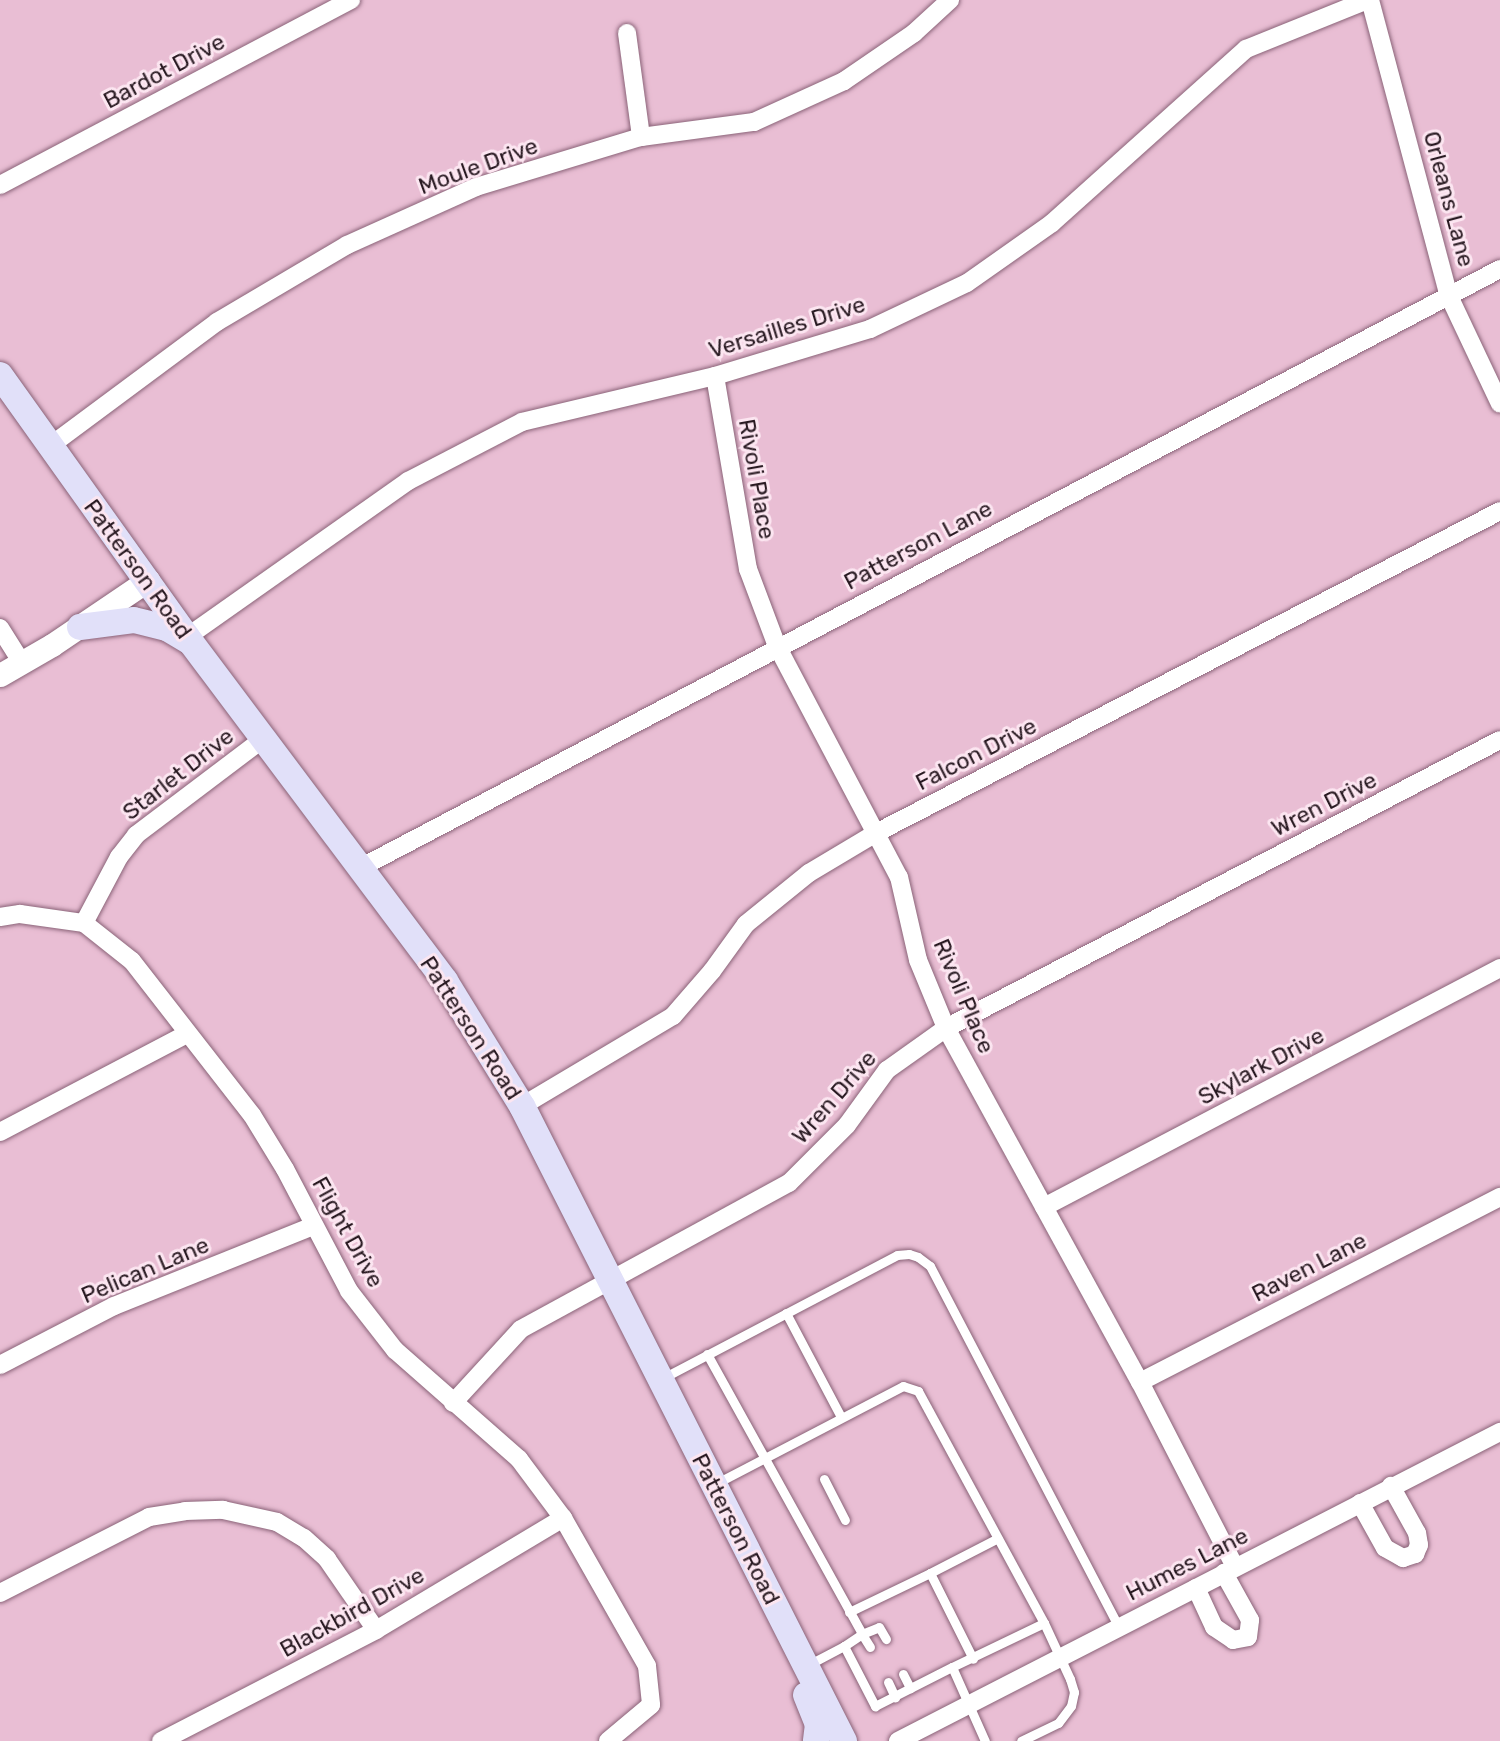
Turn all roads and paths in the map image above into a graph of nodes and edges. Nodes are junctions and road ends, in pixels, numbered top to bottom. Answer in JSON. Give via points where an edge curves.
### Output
{"nodes":[{"id":1,"x":351,"y":0,"type":"edge"},
{"id":2,"x":950,"y":0,"type":"edge"},
{"id":3,"x":1369,"y":0,"type":"edge"},
{"id":4,"x":627,"y":33,"type":"dead end"},
{"id":5,"x":641,"y":137,"type":"junction"},
{"id":6,"x":0,"y":185,"type":"edge"},
{"id":7,"x":1500,"y":269,"type":"edge"},
{"id":8,"x":1449,"y":296,"type":"junction"},
{"id":9,"x":0,"y":375,"type":"edge"},
{"id":10,"x":715,"y":376,"type":"junction"},
{"id":11,"x":1500,"y":404,"type":"edge"},
{"id":12,"x":50,"y":446,"type":"junction"},
{"id":13,"x":1500,"y":511,"type":"edge"},
{"id":14,"x":148,"y":580,"type":"junction"},
{"id":15,"x":80,"y":627,"type":"junction"},
{"id":16,"x":0,"y":628,"type":"edge"},
{"id":17,"x":188,"y":639,"type":"junction"},
{"id":18,"x":777,"y":646,"type":"junction"},
{"id":19,"x":22,"y":663,"type":"junction"},
{"id":20,"x":0,"y":675,"type":"edge"},
{"id":21,"x":263,"y":740,"type":"junction"},
{"id":22,"x":1500,"y":740,"type":"edge"},
{"id":23,"x":876,"y":833,"type":"junction"},
{"id":24,"x":360,"y":868,"type":"junction"},
{"id":25,"x":0,"y":916,"type":"edge"},
{"id":26,"x":84,"y":923,"type":"junction"},
{"id":27,"x":1500,"y":968,"type":"edge"},
{"id":28,"x":946,"y":1028,"type":"junction"},
{"id":29,"x":187,"y":1034,"type":"junction"},
{"id":30,"x":522,"y":1105,"type":"junction"},
{"id":31,"x":0,"y":1132,"type":"edge"},
{"id":32,"x":1500,"y":1197,"type":"edge"},
{"id":33,"x":1044,"y":1207,"type":"junction"},
{"id":34,"x":313,"y":1226,"type":"junction"},
{"id":35,"x":608,"y":1280,"type":"junction"},
{"id":36,"x":786,"y":1313,"type":"junction"},
{"id":37,"x":707,"y":1354,"type":"junction"},
{"id":38,"x":0,"y":1365,"type":"edge"},
{"id":39,"x":660,"y":1379,"type":"junction"},
{"id":40,"x":1140,"y":1382,"type":"junction"},
{"id":41,"x":453,"y":1403,"type":"junction"},
{"id":42,"x":841,"y":1417,"type":"junction"},
{"id":43,"x":1500,"y":1432,"type":"edge"},
{"id":44,"x":763,"y":1459,"type":"junction"},
{"id":45,"x":824,"y":1479,"type":"dead end"},
{"id":46,"x":713,"y":1485,"type":"junction"},
{"id":47,"x":1391,"y":1486,"type":"junction"},
{"id":48,"x":1360,"y":1503,"type":"junction"},
{"id":49,"x":563,"y":1518,"type":"junction"},
{"id":50,"x":845,"y":1520,"type":"dead end"},
{"id":51,"x":998,"y":1538,"type":"junction"},
{"id":52,"x":1229,"y":1570,"type":"junction"},
{"id":53,"x":930,"y":1573,"type":"junction"},
{"id":54,"x":1196,"y":1588,"type":"junction"},
{"id":55,"x":0,"y":1593,"type":"edge"},
{"id":56,"x":849,"y":1612,"type":"junction"},
{"id":57,"x":780,"y":1616,"type":"junction"},
{"id":58,"x":1044,"y":1622,"type":"junction"},
{"id":59,"x":1119,"y":1627,"type":"junction"},
{"id":60,"x":376,"y":1630,"type":"junction"},
{"id":61,"x":862,"y":1634,"type":"junction"},
{"id":62,"x":886,"y":1639,"type":"dead end"},
{"id":63,"x":845,"y":1646,"type":"junction"},
{"id":64,"x":870,"y":1647,"type":"dead end"},
{"id":65,"x":1059,"y":1658,"type":"junction"},
{"id":66,"x":973,"y":1659,"type":"junction"},
{"id":67,"x":806,"y":1666,"type":"junction"},
{"id":68,"x":951,"y":1668,"type":"junction"},
{"id":69,"x":903,"y":1674,"type":"dead end"},
{"id":70,"x":888,"y":1682,"type":"dead end"},
{"id":71,"x":910,"y":1688,"type":"junction"},
{"id":72,"x":895,"y":1696,"type":"junction"},
{"id":73,"x":967,"y":1707,"type":"junction"},
{"id":74,"x":162,"y":1741,"type":"edge"},
{"id":75,"x":608,"y":1741,"type":"edge"},
{"id":76,"x":816,"y":1741,"type":"edge"},
{"id":77,"x":844,"y":1741,"type":"edge"},
{"id":78,"x":898,"y":1741,"type":"edge"},
{"id":79,"x":985,"y":1741,"type":"edge"},
{"id":80,"x":1021,"y":1741,"type":"edge"}],
"edges":[{"from":1,"to":6,"type":"street","name":"Bardot Drive"},
{"from":2,"to":5,"type":"street","name":"Moule Drive","via":[[914,33],[844,81],[765,117]]},
{"from":3,"to":8,"type":"street","name":"Orleans Lane"},
{"from":3,"to":10,"type":"street","name":"Versailles Drive","via":[[1246,49],[1052,223],[967,283],[870,329]]},
{"from":4,"to":5,"type":"street"},
{"from":5,"to":12,"type":"street","name":"Moule Drive","via":[[476,187],[347,246],[217,322]]},
{"from":7,"to":8,"type":"street","name":"Patterson Lane"},
{"from":8,"to":11,"type":"street","name":"Orleans Lane"},
{"from":8,"to":18,"type":"street","name":"Patterson Lane"},
{"from":9,"to":12,"type":"main road","name":"Patterson Road"},
{"from":10,"to":17,"type":"street","name":"Versailles Drive","via":[[522,422],[408,481]]},
{"from":10,"to":18,"type":"street","name":"Rivoli Place","via":[[748,569]]},
{"from":12,"to":14,"type":"main road","name":"Patterson Road"},
{"from":13,"to":23,"type":"street","name":"Falcon Drive"},
{"from":14,"to":15,"type":"street"},
{"from":14,"to":17,"type":"main road","name":"Patterson Road"},
{"from":15,"to":17,"type":"main road","via":[[134,620]]},
{"from":15,"to":19,"type":"street"},
{"from":16,"to":19,"type":"street"},
{"from":17,"to":21,"type":"main road","name":"Patterson Road"},
{"from":18,"to":23,"type":"street","name":"Rivoli Place"},
{"from":18,"to":24,"type":"street","name":"Patterson Lane"},
{"from":19,"to":20,"type":"street"},
{"from":21,"to":24,"type":"main road","name":"Patterson Road"},
{"from":21,"to":26,"type":"street","name":"Starlet Drive","via":[[136,835]]},
{"from":22,"to":28,"type":"street","name":"Wren Drive"},
{"from":23,"to":28,"type":"street","name":"Rivoli Place","via":[[899,877],[918,960]]},
{"from":23,"to":30,"type":"street","name":"Falcon Drive","via":[[809,873],[746,924],[673,1016]]},
{"from":24,"to":30,"type":"main road","name":"Patterson Road","via":[[445,981]]},
{"from":25,"to":26,"type":"street","via":[[20,914]]},
{"from":26,"to":29,"type":"street","name":"Flight Drive","via":[[132,961]]},
{"from":27,"to":33,"type":"street","name":"Skylark Drive"},
{"from":28,"to":33,"type":"street","name":"Rivoli Place"},
{"from":28,"to":35,"type":"street","name":"Wren Drive","via":[[887,1070],[847,1125],[789,1183]]},
{"from":29,"to":31,"type":"street"},
{"from":29,"to":34,"type":"street","name":"Flight Drive","via":[[258,1124]]},
{"from":30,"to":35,"type":"main road","name":"Patterson Road"},
{"from":32,"to":40,"type":"street","name":"Raven Lane"},
{"from":33,"to":40,"type":"street","name":"Rivoli Place"},
{"from":34,"to":38,"type":"street","name":"Pelican Lane","via":[[114,1306]]},
{"from":34,"to":41,"type":"street","name":"Flight Drive","via":[[349,1291],[395,1350]]},
{"from":35,"to":39,"type":"main road","name":"Patterson Road"},
{"from":35,"to":41,"type":"street","name":"Wren Drive","via":[[521,1329]]},
{"from":36,"to":37,"type":"lane"},
{"from":36,"to":42,"type":"lane"},
{"from":36,"to":59,"type":"lane","via":[[897,1255],[925,1261]]},
{"from":37,"to":39,"type":"lane"},
{"from":37,"to":44,"type":"lane"},
{"from":39,"to":46,"type":"main road","name":"Patterson Road"},
{"from":40,"to":52,"type":"street","name":"Rivoli Place"},
{"from":41,"to":49,"type":"street","name":"Flight Drive","via":[[519,1459]]},
{"from":42,"to":44,"type":"lane"},
{"from":42,"to":51,"type":"lane","via":[[904,1386],[918,1391]]},
{"from":43,"to":47,"type":"street","name":"Humes Lane"},
{"from":44,"to":46,"type":"lane"},
{"from":44,"to":56,"type":"lane"},
{"from":45,"to":50,"type":"lane"},
{"from":46,"to":57,"type":"main road","name":"Patterson Road"},
{"from":47,"to":48,"type":"street","name":"Humes Lane"},
{"from":47,"to":48,"type":"street","via":[[1417,1534],[1415,1554],[1402,1558],[1385,1548]]},
{"from":48,"to":52,"type":"street","name":"Humes Lane"},
{"from":49,"to":60,"type":"street","name":"Blackbird Drive"},
{"from":49,"to":75,"type":"street","name":"Flight Drive","via":[[647,1666],[652,1705]]},
{"from":51,"to":53,"type":"lane"},
{"from":51,"to":58,"type":"lane"},
{"from":52,"to":54,"type":"street","name":"Humes Lane"},
{"from":52,"to":54,"type":"street","name":"Rivoli Place","via":[[1250,1620],[1248,1637],[1233,1640],[1214,1628]]},
{"from":53,"to":56,"type":"lane"},
{"from":53,"to":66,"type":"lane"},
{"from":54,"to":59,"type":"street","name":"Humes Lane"},
{"from":55,"to":60,"type":"street","via":[[149,1517],[223,1510],[277,1522],[304,1538],[327,1559]]},
{"from":56,"to":61,"type":"lane"},
{"from":57,"to":67,"type":"main road","name":"Patterson Road"},
{"from":57,"to":76,"type":"main road","via":[[772,1629],[818,1724]]},
{"from":58,"to":65,"type":"lane"},
{"from":58,"to":66,"type":"lane"},
{"from":59,"to":65,"type":"street","name":"Humes Lane"},
{"from":60,"to":74,"type":"street","name":"Blackbird Drive"},
{"from":61,"to":62,"type":"lane","via":[[879,1627]]},
{"from":61,"to":63,"type":"lane"},
{"from":61,"to":64,"type":"lane"},
{"from":63,"to":67,"type":"lane"},
{"from":63,"to":72,"type":"lane","via":[[876,1706]]},
{"from":65,"to":73,"type":"street","name":"Humes Lane"},
{"from":65,"to":80,"type":"lane","via":[[1074,1692],[1071,1706],[1058,1723]]},
{"from":66,"to":68,"type":"lane"},
{"from":67,"to":77,"type":"main road","name":"Patterson Road"},
{"from":68,"to":71,"type":"lane"},
{"from":68,"to":73,"type":"lane"},
{"from":69,"to":71,"type":"lane"},
{"from":70,"to":72,"type":"lane"},
{"from":71,"to":72,"type":"lane"},
{"from":73,"to":78,"type":"street","name":"Humes Lane"},
{"from":73,"to":79,"type":"lane"}]}
